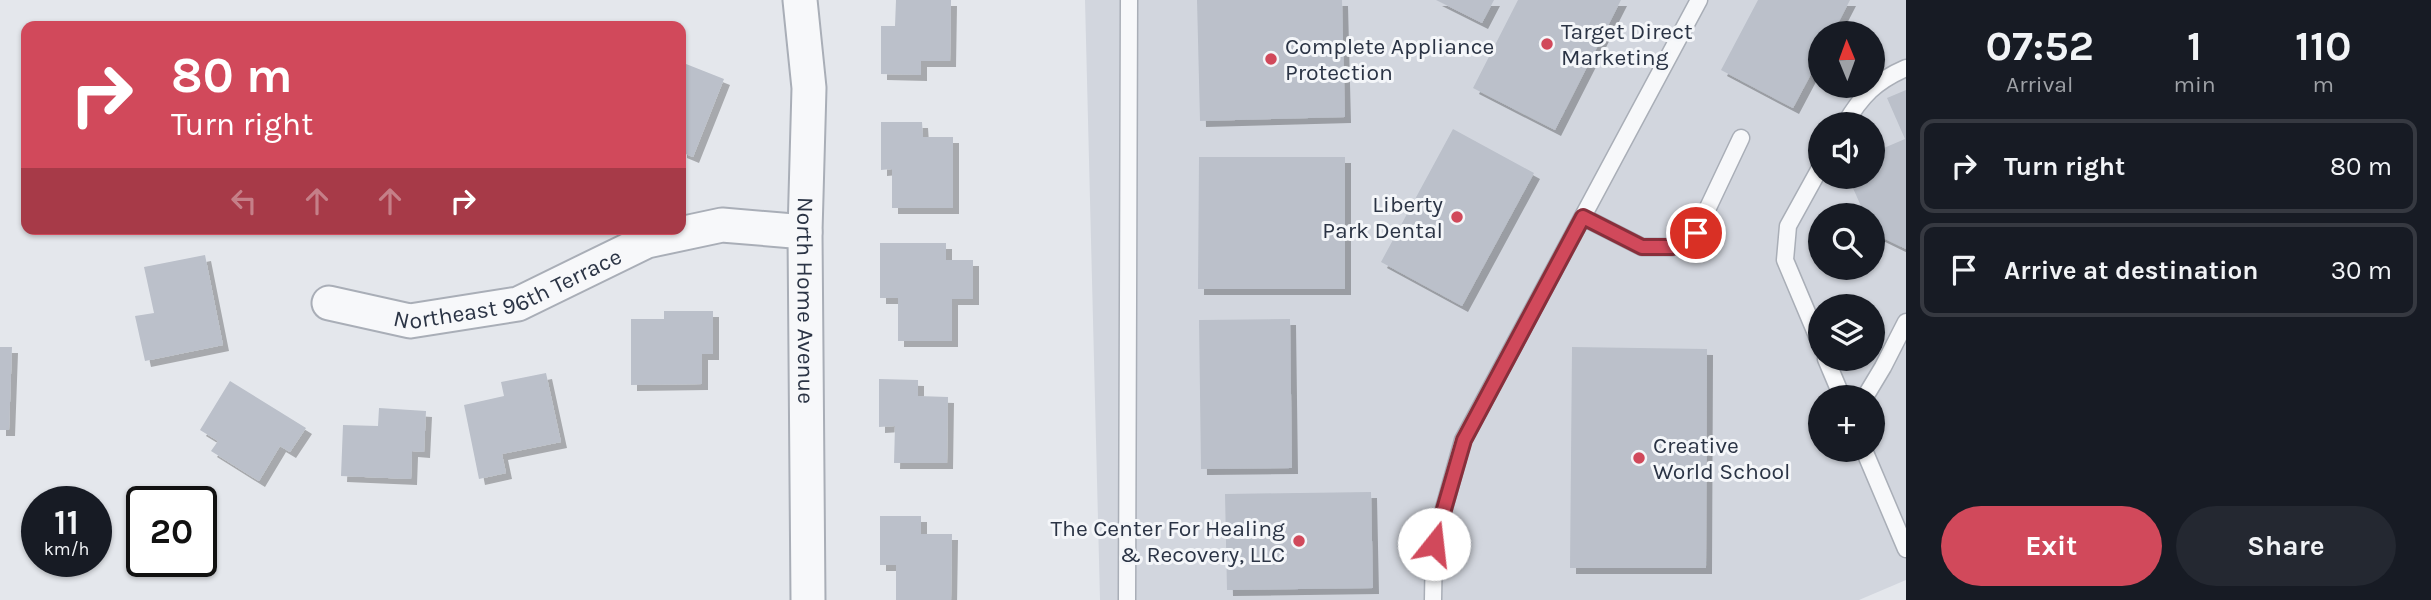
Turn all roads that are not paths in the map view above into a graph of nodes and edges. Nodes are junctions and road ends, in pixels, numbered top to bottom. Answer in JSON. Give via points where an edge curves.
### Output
{"nodes":[{"id":1,"x":800,"y":0,"type":"edge"},
{"id":2,"x":1129,"y":0,"type":"edge"},
{"id":3,"x":1699,"y":0,"type":"edge"},
{"id":4,"x":1906,"y":68,"type":"edge"},
{"id":5,"x":1852,"y":112,"type":"edge"},
{"id":6,"x":1741,"y":138,"type":"dead end"},
{"id":7,"x":1809,"y":189,"type":"edge"},
{"id":8,"x":1583,"y":217,"type":"junction"},
{"id":9,"x":805,"y":232,"type":"junction"},
{"id":10,"x":686,"y":233,"type":"edge"},
{"id":11,"x":675,"y":235,"type":"edge"},
{"id":12,"x":329,"y":303,"type":"dead end"},
{"id":13,"x":1808,"y":315,"type":"edge"},
{"id":14,"x":1906,"y":322,"type":"edge"},
{"id":15,"x":1872,"y":385,"type":"edge"},
{"id":16,"x":1869,"y":462,"type":"edge"},
{"id":17,"x":1906,"y":549,"type":"edge"},
{"id":18,"x":808,"y":600,"type":"edge"},
{"id":19,"x":1126,"y":600,"type":"edge"},
{"id":20,"x":1433,"y":600,"type":"edge"}],
"edges":[{"from":1,"to":9,"type":"street","name":"North Home Avenue","via":[[809,88]]},
{"from":2,"to":19,"type":"lane"},
{"from":3,"to":8,"type":"lane"},
{"from":4,"to":5,"type":"lane","via":[[1883,78]]},
{"from":6,"to":8,"type":"lane","via":[[1696,233],[1672,247],[1642,247]]},
{"from":7,"to":13,"type":"lane","via":[[1788,226],[1785,260]]},
{"from":8,"to":20,"type":"lane","via":[[1464,440],[1434,544]]},
{"from":9,"to":10,"type":"street","name":"Northeast 96th Terrace","via":[[722,225]]},
{"from":9,"to":18,"type":"street","name":"North Home Avenue"},
{"from":11,"to":12,"type":"street","name":"Northeast 96th Terrace","via":[[647,241],[518,304],[410,321]]},
{"from":14,"to":15,"type":"lane"},
{"from":16,"to":17,"type":"lane"}]}
